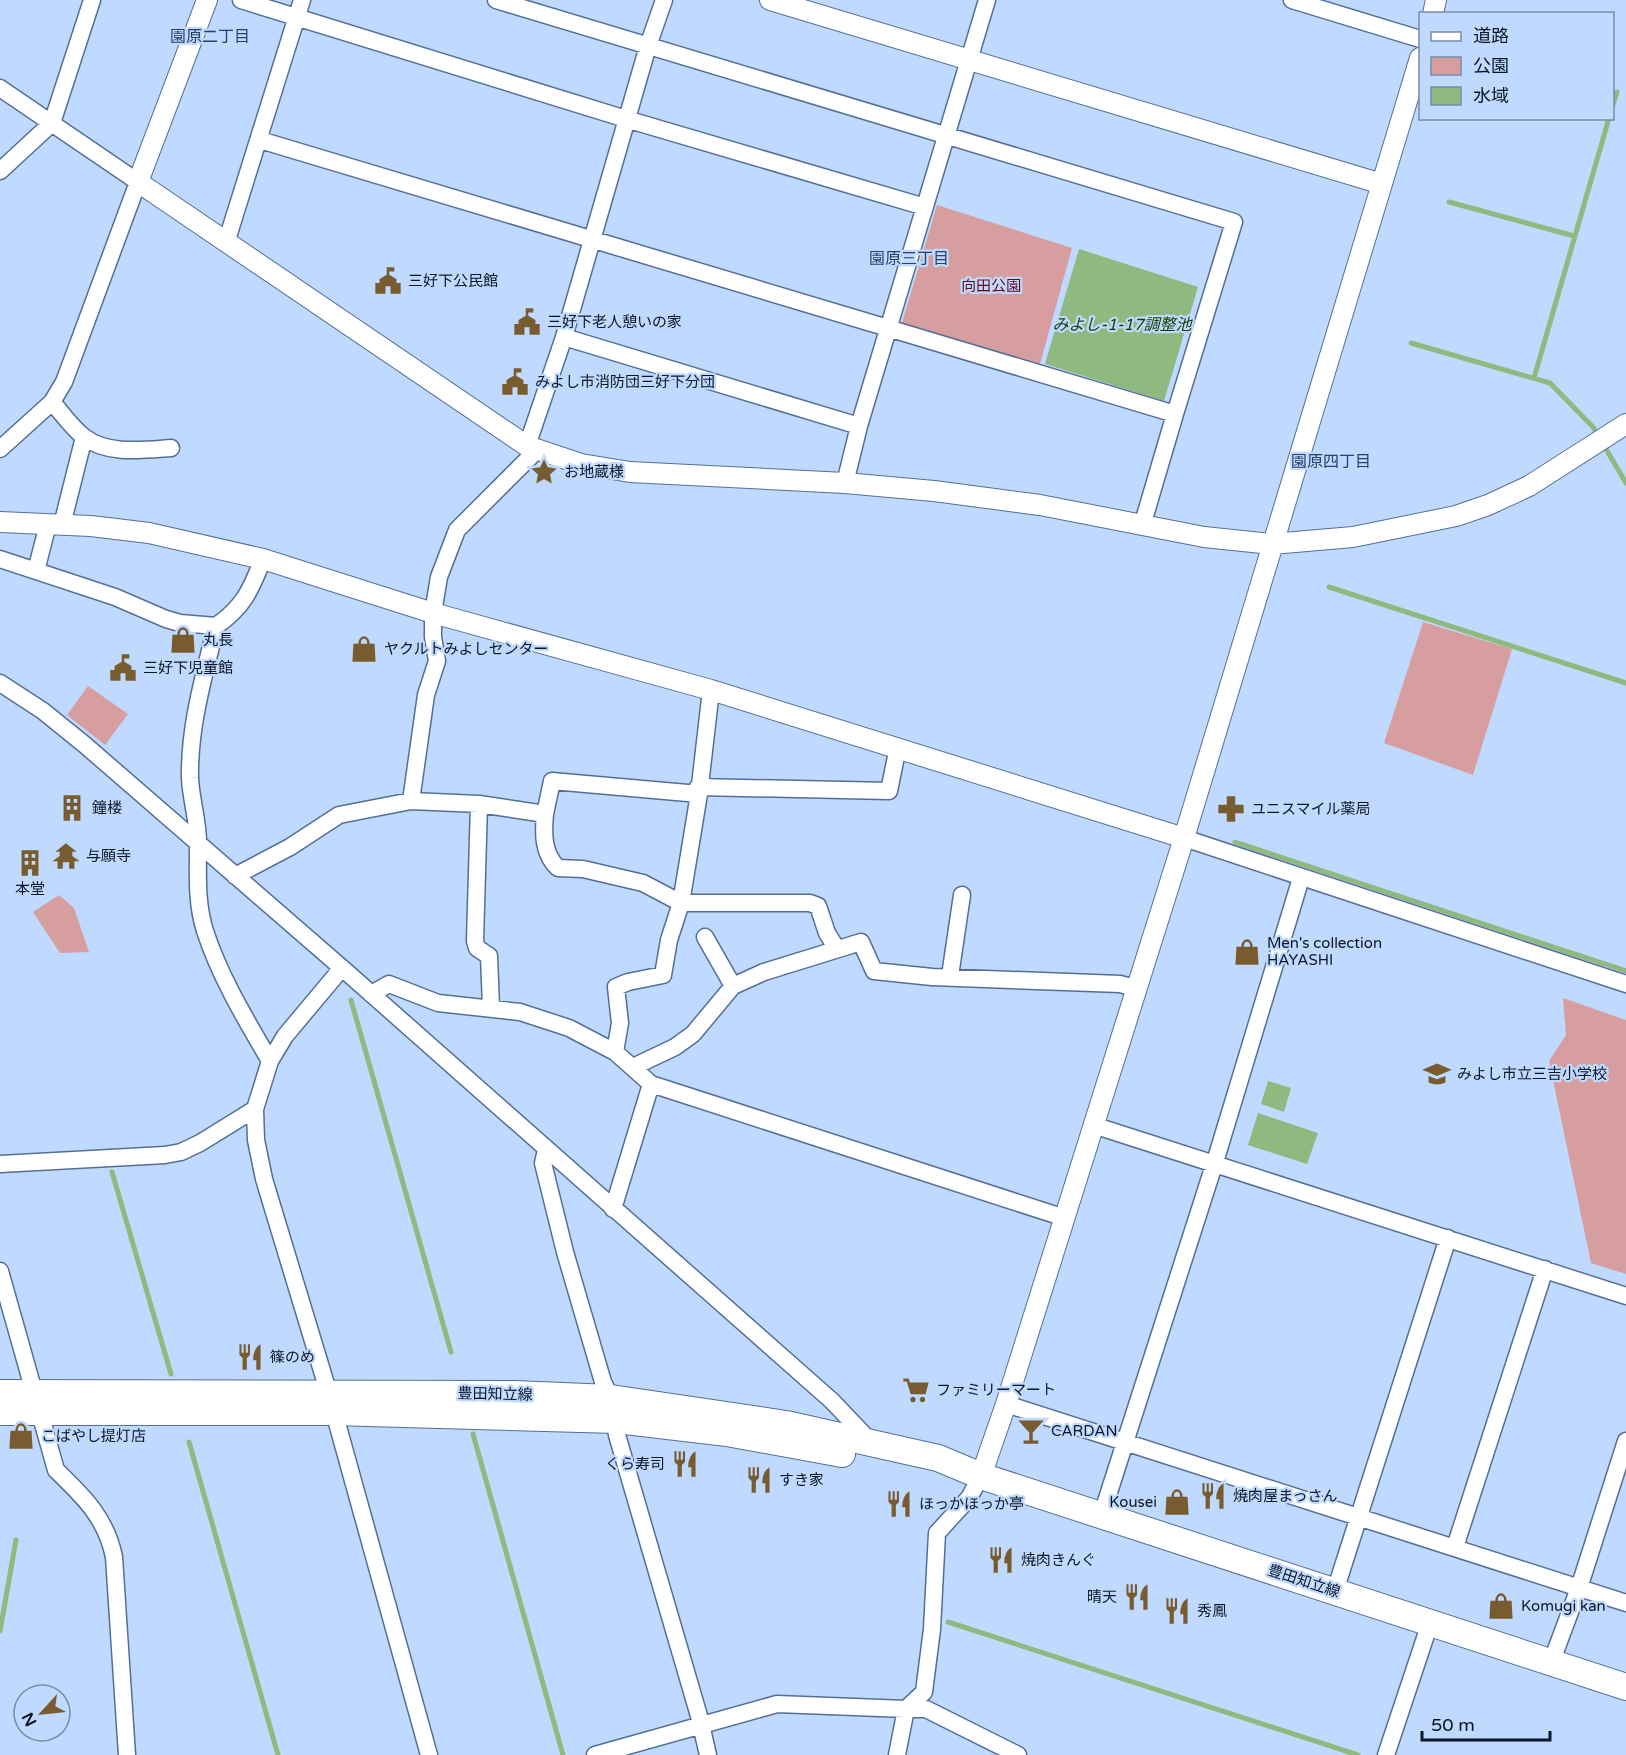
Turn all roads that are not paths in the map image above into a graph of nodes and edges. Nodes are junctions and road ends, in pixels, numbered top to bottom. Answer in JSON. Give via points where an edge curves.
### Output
{"nodes":[{"id":1,"x":92,"y":0,"type":"edge"},
{"id":2,"x":207,"y":0,"type":"edge"},
{"id":3,"x":241,"y":0,"type":"edge"},
{"id":4,"x":302,"y":0,"type":"edge"},
{"id":5,"x":496,"y":0,"type":"edge"},
{"id":6,"x":664,"y":0,"type":"edge"},
{"id":7,"x":770,"y":0,"type":"edge"},
{"id":8,"x":987,"y":0,"type":"edge"},
{"id":9,"x":1292,"y":0,"type":"edge"},
{"id":10,"x":297,"y":19,"type":"junction"},
{"id":11,"x":1419,"y":39,"type":"edge"},
{"id":12,"x":648,"y":46,"type":"junction"},
{"id":13,"x":1419,"y":61,"type":"edge"},
{"id":14,"x":969,"y":62,"type":"junction"},
{"id":15,"x":0,"y":88,"type":"edge"},
{"id":16,"x":626,"y":119,"type":"junction"},
{"id":17,"x":52,"y":123,"type":"junction"},
{"id":18,"x":946,"y":137,"type":"junction"},
{"id":19,"x":260,"y":140,"type":"junction"},
{"id":20,"x":0,"y":171,"type":"edge"},
{"id":21,"x":138,"y":182,"type":"junction"},
{"id":22,"x":1382,"y":184,"type":"junction"},
{"id":23,"x":925,"y":207,"type":"junction"},
{"id":24,"x":593,"y":238,"type":"junction"},
{"id":25,"x":226,"y":243,"type":"junction"},
{"id":26,"x":890,"y":328,"type":"junction"},
{"id":27,"x":564,"y":337,"type":"junction"},
{"id":28,"x":52,"y":402,"type":"junction"},
{"id":29,"x":1175,"y":414,"type":"junction"},
{"id":30,"x":1626,"y":424,"type":"edge"},
{"id":31,"x":859,"y":426,"type":"junction"},
{"id":32,"x":84,"y":437,"type":"junction"},
{"id":33,"x":171,"y":448,"type":"dead end"},
{"id":34,"x":532,"y":448,"type":"junction"},
{"id":35,"x":0,"y":449,"type":"edge"},
{"id":36,"x":846,"y":483,"type":"junction"},
{"id":37,"x":0,"y":522,"type":"edge"},
{"id":38,"x":55,"y":524,"type":"junction"},
{"id":39,"x":1142,"y":526,"type":"junction"},
{"id":40,"x":1272,"y":544,"type":"junction"},
{"id":41,"x":0,"y":559,"type":"edge"},
{"id":42,"x":263,"y":559,"type":"junction"},
{"id":43,"x":36,"y":571,"type":"junction"},
{"id":44,"x":433,"y":613,"type":"junction"},
{"id":45,"x":216,"y":626,"type":"junction"},
{"id":46,"x":0,"y":684,"type":"edge"},
{"id":47,"x":711,"y":690,"type":"junction"},
{"id":48,"x":898,"y":747,"type":"junction"},
{"id":49,"x":698,"y":790,"type":"junction"},
{"id":50,"x":411,"y":801,"type":"junction"},
{"id":51,"x":479,"y":804,"type":"junction"},
{"id":52,"x":545,"y":814,"type":"junction"},
{"id":53,"x":1184,"y":838,"type":"junction"},
{"id":54,"x":198,"y":844,"type":"junction"},
{"id":55,"x":236,"y":876,"type":"junction"},
{"id":56,"x":1300,"y":878,"type":"junction"},
{"id":57,"x":962,"y":895,"type":"dead end"},
{"id":58,"x":681,"y":903,"type":"junction"},
{"id":59,"x":705,"y":938,"type":"dead end"},
{"id":60,"x":837,"y":949,"type":"junction"},
{"id":61,"x":342,"y":968,"type":"junction"},
{"id":62,"x":950,"y":976,"type":"junction"},
{"id":63,"x":1626,"y":984,"type":"edge"},
{"id":64,"x":733,"y":986,"type":"junction"},
{"id":65,"x":1135,"y":988,"type":"junction"},
{"id":66,"x":371,"y":994,"type":"junction"},
{"id":67,"x":491,"y":1007,"type":"junction"},
{"id":68,"x":615,"y":1052,"type":"junction"},
{"id":69,"x":270,"y":1061,"type":"junction"},
{"id":70,"x":633,"y":1067,"type":"junction"},
{"id":71,"x":651,"y":1084,"type":"junction"},
{"id":72,"x":255,"y":1109,"type":"junction"},
{"id":73,"x":1093,"y":1125,"type":"junction"},
{"id":74,"x":546,"y":1150,"type":"junction"},
{"id":75,"x":1215,"y":1162,"type":"junction"},
{"id":76,"x":0,"y":1164,"type":"edge"},
{"id":77,"x":613,"y":1209,"type":"junction"},
{"id":78,"x":1065,"y":1218,"type":"junction"},
{"id":79,"x":1448,"y":1238,"type":"junction"},
{"id":80,"x":1545,"y":1269,"type":"junction"},
{"id":81,"x":0,"y":1271,"type":"edge"},
{"id":82,"x":1626,"y":1296,"type":"edge"},
{"id":83,"x":0,"y":1393,"type":"edge"},
{"id":84,"x":36,"y":1403,"type":"junction"},
{"id":85,"x":331,"y":1403,"type":"junction"},
{"id":86,"x":1006,"y":1404,"type":"junction"},
{"id":87,"x":614,"y":1409,"type":"junction"},
{"id":88,"x":0,"y":1412,"type":"edge"},
{"id":89,"x":1125,"y":1440,"type":"junction"},
{"id":90,"x":1626,"y":1441,"type":"edge"},
{"id":91,"x":872,"y":1443,"type":"junction"},
{"id":92,"x":981,"y":1476,"type":"junction"},
{"id":93,"x":1102,"y":1514,"type":"junction"},
{"id":94,"x":1357,"y":1518,"type":"junction"},
{"id":95,"x":1455,"y":1546,"type":"junction"},
{"id":96,"x":1579,"y":1588,"type":"junction"},
{"id":97,"x":1335,"y":1591,"type":"junction"},
{"id":98,"x":1626,"y":1603,"type":"edge"},
{"id":99,"x":1430,"y":1623,"type":"junction"},
{"id":100,"x":1551,"y":1663,"type":"junction"},
{"id":101,"x":1626,"y":1687,"type":"edge"},
{"id":102,"x":906,"y":1709,"type":"junction"},
{"id":103,"x":700,"y":1725,"type":"junction"},
{"id":104,"x":127,"y":1755,"type":"edge"},
{"id":105,"x":429,"y":1755,"type":"edge"},
{"id":106,"x":595,"y":1755,"type":"edge"},
{"id":107,"x":708,"y":1755,"type":"edge"},
{"id":108,"x":897,"y":1755,"type":"edge"},
{"id":109,"x":1018,"y":1755,"type":"edge"},
{"id":110,"x":1386,"y":1755,"type":"edge"}],
"edges":[{"from":1,"to":17,"type":"street"},
{"from":2,"to":21,"type":"street"},
{"from":3,"to":10,"type":"street"},
{"from":4,"to":10,"type":"street"},
{"from":5,"to":12,"type":"street"},
{"from":6,"to":12,"type":"street"},
{"from":7,"to":14,"type":"street"},
{"from":8,"to":14,"type":"street"},
{"from":9,"to":11,"type":"street"},
{"from":10,"to":16,"type":"street"},
{"from":10,"to":19,"type":"street"},
{"from":12,"to":16,"type":"street"},
{"from":12,"to":18,"type":"street"},
{"from":13,"to":22,"type":"street"},
{"from":14,"to":18,"type":"street"},
{"from":14,"to":22,"type":"street"},
{"from":15,"to":17,"type":"street"},
{"from":16,"to":23,"type":"street"},
{"from":16,"to":24,"type":"street"},
{"from":17,"to":20,"type":"street"},
{"from":17,"to":21,"type":"street"},
{"from":18,"to":23,"type":"street"},
{"from":18,"to":29,"type":"street","via":[[1234,222]]},
{"from":19,"to":24,"type":"street"},
{"from":19,"to":25,"type":"street"},
{"from":21,"to":25,"type":"street"},
{"from":21,"to":28,"type":"street","via":[[72,366]]},
{"from":22,"to":40,"type":"street"},
{"from":23,"to":26,"type":"street"},
{"from":24,"to":26,"type":"street"},
{"from":24,"to":27,"type":"street"},
{"from":25,"to":34,"type":"street"},
{"from":26,"to":29,"type":"street"},
{"from":26,"to":31,"type":"street"},
{"from":27,"to":31,"type":"street"},
{"from":27,"to":34,"type":"street"},
{"from":28,"to":32,"type":"street"},
{"from":28,"to":35,"type":"street"},
{"from":29,"to":39,"type":"street"},
{"from":30,"to":40,"type":"street","via":[[1529,486],[1456,516],[1353,537]]},
{"from":31,"to":36,"type":"street"},
{"from":32,"to":33,"type":"street","via":[[99,445],[129,451]]},
{"from":32,"to":38,"type":"street"},
{"from":34,"to":36,"type":"street","via":[[581,464],[630,471]]},
{"from":34,"to":44,"type":"street","via":[[457,530],[440,577]]},
{"from":36,"to":39,"type":"street","via":[[1040,505]]},
{"from":37,"to":38,"type":"street"},
{"from":38,"to":42,"type":"street","via":[[149,533]]},
{"from":38,"to":43,"type":"street"},
{"from":39,"to":40,"type":"street"},
{"from":40,"to":53,"type":"street"},
{"from":41,"to":43,"type":"street"},
{"from":42,"to":44,"type":"street"},
{"from":42,"to":45,"type":"street","via":[[236,612]]},
{"from":43,"to":45,"type":"street","via":[[116,597],[166,620]]},
{"from":44,"to":47,"type":"street"},
{"from":44,"to":50,"type":"street","via":[[437,661],[426,695]]},
{"from":45,"to":54,"type":"street","via":[[196,708],[192,747],[190,780]]},
{"from":46,"to":54,"type":"street","via":[[43,711]]},
{"from":47,"to":48,"type":"street"},
{"from":47,"to":49,"type":"street"},
{"from":48,"to":49,"type":"street","via":[[889,791]]},
{"from":48,"to":53,"type":"street"},
{"from":49,"to":52,"type":"street","via":[[552,781]]},
{"from":49,"to":58,"type":"street"},
{"from":50,"to":51,"type":"street"},
{"from":50,"to":55,"type":"street","via":[[339,815]]},
{"from":51,"to":52,"type":"street"},
{"from":51,"to":67,"type":"street","via":[[475,941],[477,948],[489,956]]},
{"from":52,"to":58,"type":"street","via":[[546,846],[558,868],[583,869],[643,883]]},
{"from":53,"to":56,"type":"street"},
{"from":53,"to":65,"type":"street"},
{"from":54,"to":55,"type":"street"},
{"from":54,"to":69,"type":"street","via":[[196,879],[205,931],[240,1009]]},
{"from":55,"to":61,"type":"street"},
{"from":56,"to":63,"type":"street"},
{"from":56,"to":75,"type":"street"},
{"from":57,"to":62,"type":"street"},
{"from":58,"to":60,"type":"street","via":[[810,903],[818,906]]},
{"from":58,"to":68,"type":"street","via":[[663,975],[616,987],[620,1023]]},
{"from":59,"to":64,"type":"street"},
{"from":60,"to":62,"type":"street","via":[[861,942],[874,970]]},
{"from":60,"to":64,"type":"street"},
{"from":61,"to":66,"type":"street"},
{"from":61,"to":69,"type":"street","via":[[285,1036]]},
{"from":62,"to":65,"type":"street","via":[[1120,984]]},
{"from":64,"to":70,"type":"street","via":[[693,1034]]},
{"from":65,"to":73,"type":"street"},
{"from":66,"to":67,"type":"street","via":[[389,984],[438,1003]]},
{"from":66,"to":74,"type":"street"},
{"from":67,"to":68,"type":"street","via":[[570,1028]]},
{"from":68,"to":70,"type":"street"},
{"from":69,"to":72,"type":"street"},
{"from":70,"to":71,"type":"street"},
{"from":71,"to":77,"type":"street"},
{"from":71,"to":78,"type":"street"},
{"from":72,"to":76,"type":"street","via":[[182,1152]]},
{"from":72,"to":85,"type":"street","via":[[264,1179]]},
{"from":73,"to":75,"type":"street"},
{"from":73,"to":78,"type":"street"},
{"from":74,"to":77,"type":"street"},
{"from":74,"to":87,"type":"street","via":[[543,1163],[565,1252]]},
{"from":75,"to":79,"type":"street"},
{"from":75,"to":89,"type":"street"},
{"from":77,"to":91,"type":"street","via":[[832,1401]]},
{"from":78,"to":86,"type":"street"},
{"from":79,"to":80,"type":"street"},
{"from":79,"to":94,"type":"street"},
{"from":80,"to":82,"type":"street"},
{"from":80,"to":95,"type":"street"},
{"from":81,"to":84,"type":"street"},
{"from":83,"to":84,"type":"main road","name":"豊田知立線"},
{"from":84,"to":85,"type":"main road","name":"豊田知立線"},
{"from":84,"to":88,"type":"main road","name":"豊田知立線"},
{"from":84,"to":104,"type":"street","via":[[56,1470],[80,1493],[110,1534]]},
{"from":85,"to":87,"type":"main road","name":"豊田知立線"},
{"from":85,"to":105,"type":"street"},
{"from":86,"to":89,"type":"street"},
{"from":86,"to":92,"type":"street"},
{"from":87,"to":91,"type":"main road","name":"豊田知立線","via":[[786,1424]]},
{"from":87,"to":92,"type":"main road","name":"豊田知立線","via":[[936,1473]]},
{"from":87,"to":103,"type":"street","via":[[617,1435]]},
{"from":89,"to":93,"type":"street"},
{"from":89,"to":94,"type":"street"},
{"from":90,"to":96,"type":"street"},
{"from":91,"to":92,"type":"main road","name":"豊田知立線","via":[[938,1458]]},
{"from":92,"to":93,"type":"main road","name":"豊田知立線"},
{"from":92,"to":102,"type":"street","via":[[969,1498],[937,1533],[924,1692]]},
{"from":93,"to":97,"type":"main road","name":"豊田知立線"},
{"from":94,"to":95,"type":"street"},
{"from":94,"to":97,"type":"street"},
{"from":95,"to":96,"type":"street"},
{"from":96,"to":98,"type":"street"},
{"from":96,"to":100,"type":"street"},
{"from":97,"to":99,"type":"main road","name":"豊田知立線"},
{"from":99,"to":100,"type":"main road","name":"豊田知立線"},
{"from":99,"to":110,"type":"street"},
{"from":100,"to":101,"type":"main road","name":"豊田知立線"},
{"from":102,"to":103,"type":"street","via":[[777,1704]]},
{"from":102,"to":108,"type":"street"},
{"from":102,"to":109,"type":"street","via":[[926,1709]]},
{"from":103,"to":106,"type":"street"},
{"from":103,"to":107,"type":"street"}]}
